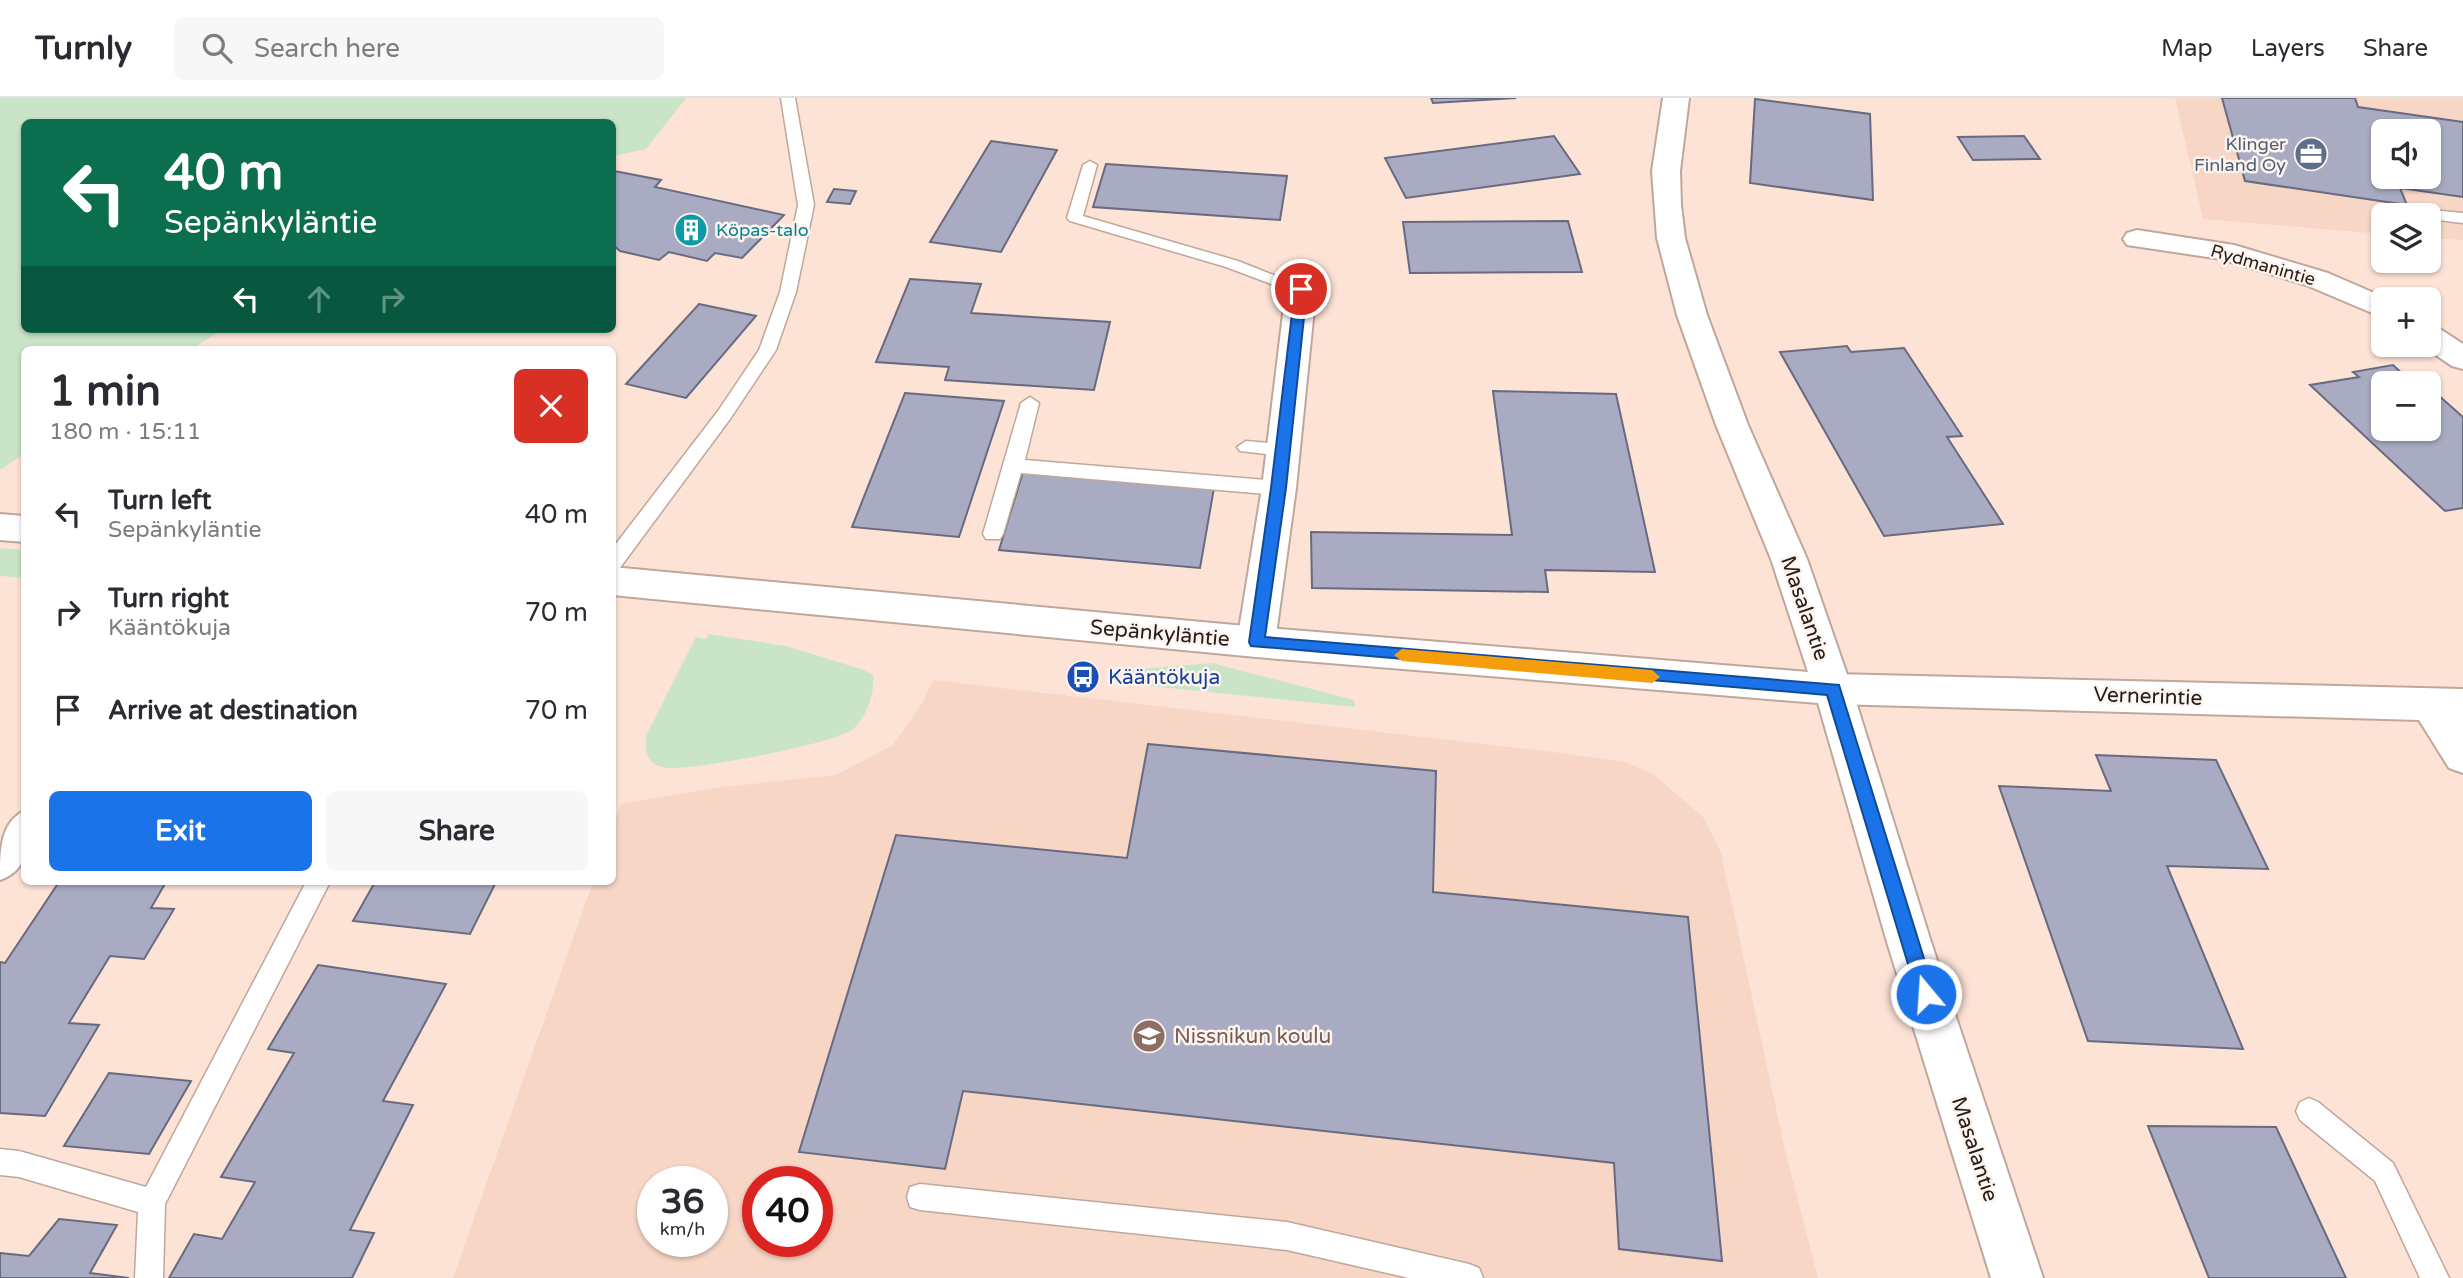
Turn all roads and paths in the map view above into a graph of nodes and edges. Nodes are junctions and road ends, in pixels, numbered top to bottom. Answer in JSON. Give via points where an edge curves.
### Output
{"nodes":[{"id":1,"x":788,"y":98,"type":"edge"},
{"id":2,"x":1676,"y":98,"type":"edge"},
{"id":3,"x":1090,"y":165,"type":"dead end"},
{"id":4,"x":2441,"y":216,"type":"edge"},
{"id":5,"x":2463,"y":218,"type":"edge"},
{"id":6,"x":2137,"y":239,"type":"dead end"},
{"id":7,"x":1301,"y":289,"type":"joint"},
{"id":8,"x":2371,"y":303,"type":"edge"},
{"id":9,"x":2441,"y":344,"type":"edge"},
{"id":10,"x":2463,"y":359,"type":"edge"},
{"id":11,"x":1030,"y":403,"type":"dead end"},
{"id":12,"x":1246,"y":447,"type":"dead end"},
{"id":13,"x":1282,"y":450,"type":"junction"},
{"id":14,"x":1014,"y":466,"type":"junction"},
{"id":15,"x":1279,"y":488,"type":"junction"},
{"id":16,"x":0,"y":527,"type":"edge"},
{"id":17,"x":21,"y":529,"type":"edge"},
{"id":18,"x":993,"y":534,"type":"dead end"},
{"id":19,"x":616,"y":558,"type":"edge"},
{"id":20,"x":616,"y":581,"type":"edge"},
{"id":21,"x":1256,"y":642,"type":"junction"},
{"id":22,"x":1833,"y":689,"type":"junction"},
{"id":23,"x":2446,"y":704,"type":"edge"},
{"id":24,"x":2463,"y":756,"type":"edge"},
{"id":25,"x":21,"y":833,"type":"edge"},
{"id":26,"x":0,"y":862,"type":"edge"},
{"id":27,"x":316,"y":885,"type":"edge"},
{"id":28,"x":2309,"y":1111,"type":"dead end"},
{"id":29,"x":0,"y":1162,"type":"edge"},
{"id":30,"x":920,"y":1197,"type":"dead end"},
{"id":31,"x":152,"y":1202,"type":"junction"},
{"id":32,"x":149,"y":1278,"type":"edge"},
{"id":33,"x":1469,"y":1278,"type":"edge"},
{"id":34,"x":2017,"y":1278,"type":"edge"},
{"id":35,"x":2435,"y":1278,"type":"edge"}],
"edges":[{"from":1,"to":19,"type":"lane","via":[[806,205],[788,292],[767,350]]},
{"from":2,"to":22,"type":"street","name":"Masalantie","via":[[1666,171],[1671,238],[1692,315],[1789,559]]},
{"from":3,"to":7,"type":"lane","via":[[1075,218]]},
{"from":4,"to":5,"type":"lane"},
{"from":6,"to":8,"type":"street","name":"Rydmanintie","via":[[2224,251],[2317,279]]},
{"from":7,"to":13,"type":"street"},
{"from":9,"to":10,"type":"street"},
{"from":11,"to":14,"type":"lane"},
{"from":12,"to":13,"type":"lane"},
{"from":13,"to":15,"type":"street"},
{"from":14,"to":15,"type":"lane"},
{"from":14,"to":18,"type":"lane"},
{"from":15,"to":21,"type":"street"},
{"from":16,"to":17,"type":"street"},
{"from":20,"to":21,"type":"street","name":"Sepänkyläntie"},
{"from":21,"to":22,"type":"street","name":"Sepänkyläntie"},
{"from":22,"to":23,"type":"street","name":"Vernerintie"},
{"from":22,"to":34,"type":"street","name":"Masalantie"},
{"from":23,"to":24,"type":"street"},
{"from":25,"to":26,"type":"street"},
{"from":27,"to":31,"type":"lane"},
{"from":28,"to":35,"type":"lane","via":[[2384,1172]]},
{"from":29,"to":31,"type":"lane"},
{"from":30,"to":33,"type":"lane","via":[[1287,1236]]},
{"from":31,"to":32,"type":"lane"}]}
